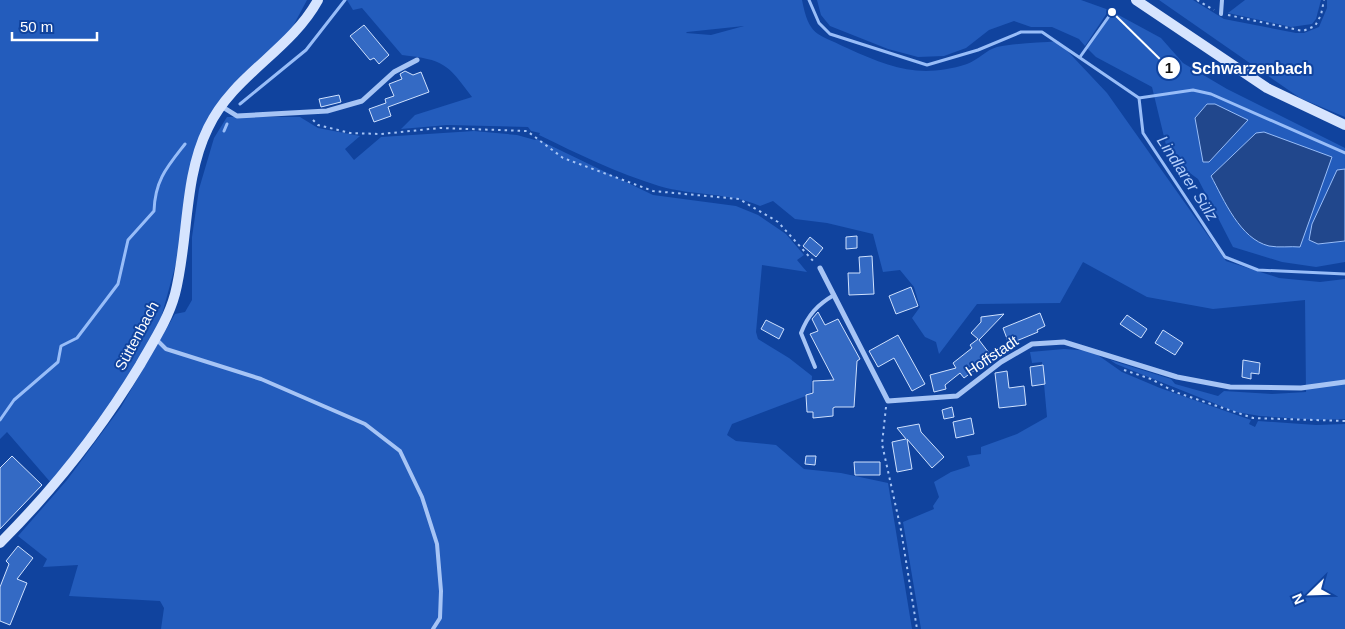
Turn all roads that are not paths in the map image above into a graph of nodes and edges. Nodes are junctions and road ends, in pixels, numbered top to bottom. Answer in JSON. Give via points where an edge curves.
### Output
{"nodes":[{"id":1,"x":1136,"y":0,"type":"edge"},
{"id":2,"x":1222,"y":0,"type":"edge"},
{"id":3,"x":316,"y":1,"type":"edge"},
{"id":4,"x":1221,"y":14,"type":"road end"},
{"id":5,"x":417,"y":60,"type":"dead end"},
{"id":6,"x":220,"y":106,"type":"junction"},
{"id":7,"x":1344,"y":125,"type":"edge"},
{"id":8,"x":820,"y":268,"type":"road end"},
{"id":9,"x":834,"y":295,"type":"junction"},
{"id":10,"x":156,"y":338,"type":"junction"},
{"id":11,"x":815,"y":367,"type":"dead end"},
{"id":12,"x":1345,"y":382,"type":"edge"},
{"id":13,"x":0,"y":543,"type":"edge"},
{"id":14,"x":432,"y":629,"type":"edge"}],
"edges":[{"from":1,"to":7,"type":"street","via":[[1266,88]]},
{"from":2,"to":4,"type":"lane"},
{"from":3,"to":6,"type":"street","name":"Süttenbach","via":[[288,41],[235,87]]},
{"from":5,"to":6,"type":"street","via":[[394,72],[362,101],[328,111],[237,116]]},
{"from":6,"to":10,"type":"street","name":"Süttenbach","via":[[197,158],[177,286]]},
{"from":8,"to":9,"type":"street"},
{"from":9,"to":11,"type":"lane","via":[[807,317],[801,333]]},
{"from":9,"to":12,"type":"street","name":"Hoffstadt","via":[[888,401],[957,396],[1001,362],[1032,344],[1064,342],[1177,377],[1230,387],[1301,388]]},
{"from":10,"to":13,"type":"street","name":"Süttenbach","via":[[82,451],[41,501]]},
{"from":10,"to":14,"type":"lane","via":[[166,349],[261,379],[365,424],[400,451],[422,497],[437,544],[440,618]]}]}
